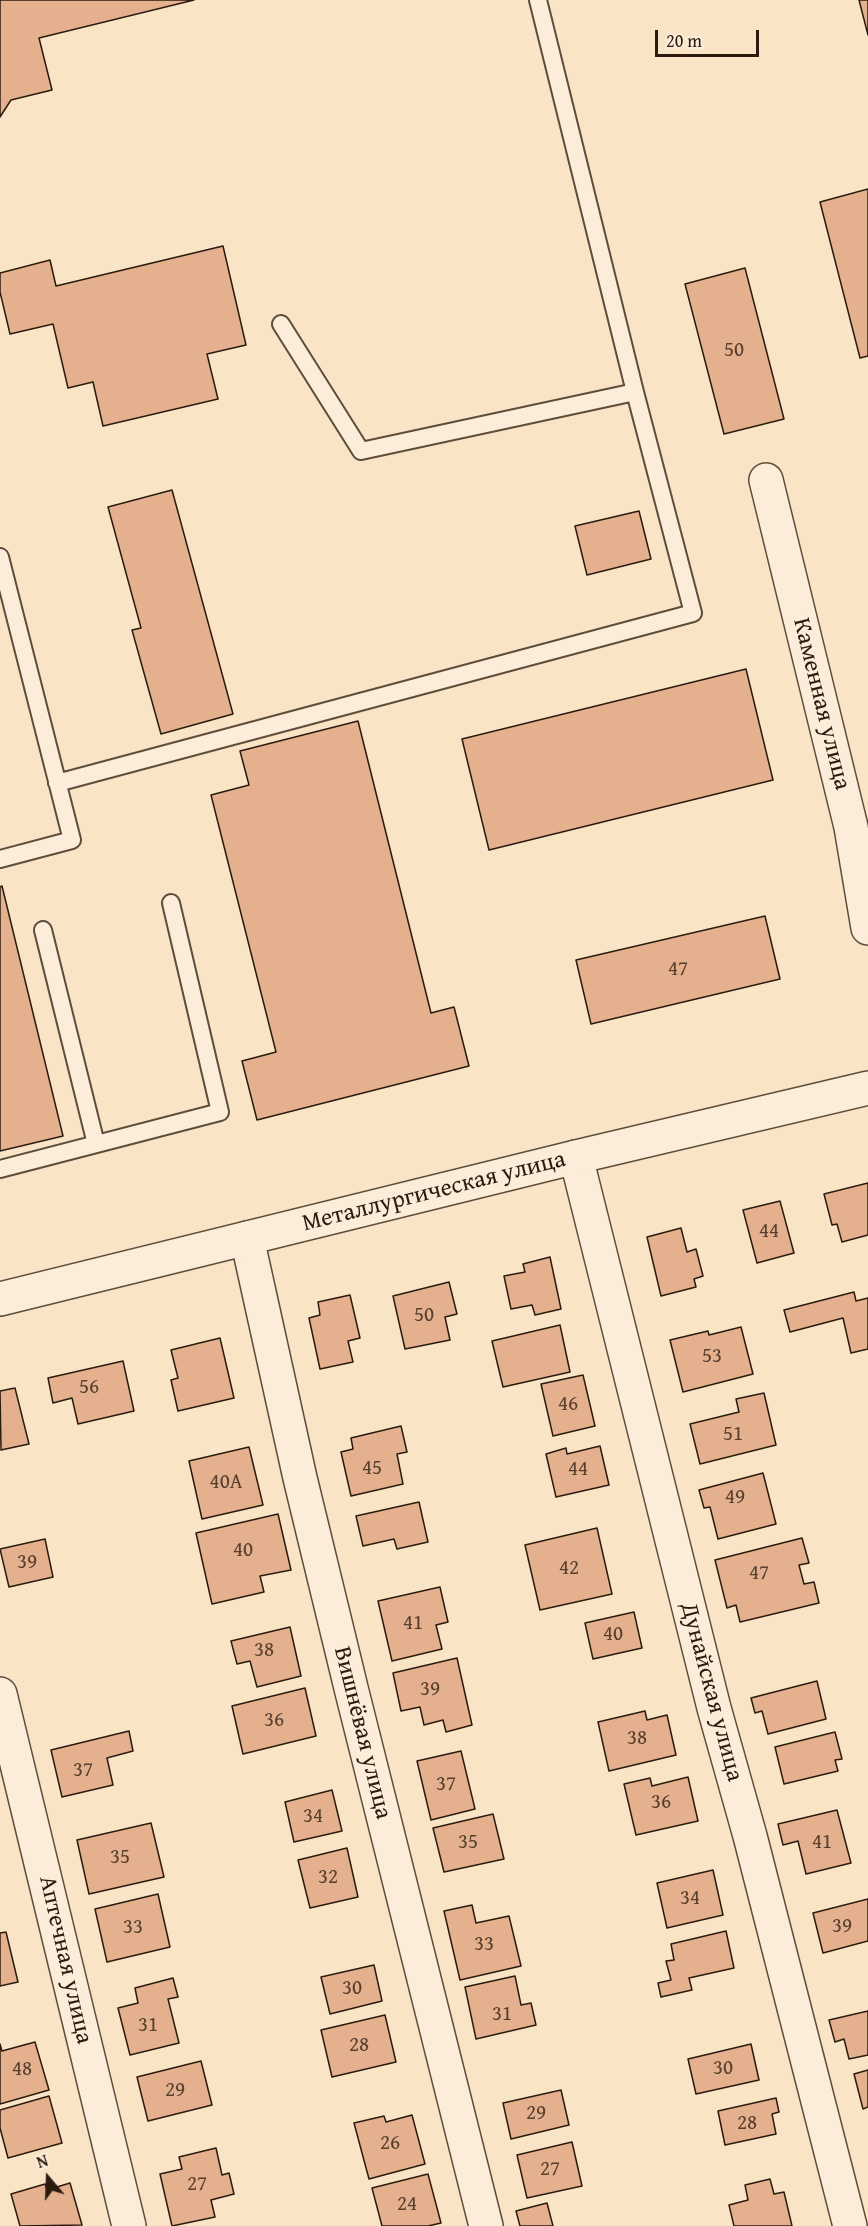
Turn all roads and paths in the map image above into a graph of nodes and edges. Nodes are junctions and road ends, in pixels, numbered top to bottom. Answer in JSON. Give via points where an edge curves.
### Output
{"nodes":[{"id":1,"x":538,"y":0,"type":"edge"},
{"id":2,"x":281,"y":324,"type":"dead end"},
{"id":3,"x":635,"y":392,"type":"junction"},
{"id":4,"x":766,"y":480,"type":"dead end"},
{"id":5,"x":0,"y":556,"type":"edge"},
{"id":6,"x":57,"y":783,"type":"junction"},
{"id":7,"x":0,"y":859,"type":"edge"},
{"id":8,"x":171,"y":903,"type":"dead end"},
{"id":9,"x":868,"y":928,"type":"edge"},
{"id":10,"x":43,"y":930,"type":"dead end"},
{"id":11,"x":868,"y":1088,"type":"edge"},
{"id":12,"x":96,"y":1144,"type":"junction"},
{"id":13,"x":576,"y":1157,"type":"junction"},
{"id":14,"x":0,"y":1169,"type":"edge"},
{"id":15,"x":247,"y":1238,"type":"junction"},
{"id":16,"x":0,"y":1299,"type":"edge"},
{"id":17,"x":0,"y":1694,"type":"edge"},
{"id":18,"x":129,"y":2226,"type":"edge"},
{"id":19,"x":486,"y":2226,"type":"edge"},
{"id":20,"x":850,"y":2226,"type":"edge"}],
"edges":[{"from":1,"to":3,"type":"lane"},
{"from":2,"to":3,"type":"lane","via":[[361,451]]},
{"from":3,"to":6,"type":"lane","via":[[693,613]]},
{"from":4,"to":9,"type":"street","name":"Каменная улица","via":[[851,827]]},
{"from":5,"to":6,"type":"lane"},
{"from":6,"to":7,"type":"lane","via":[[72,840]]},
{"from":8,"to":12,"type":"lane","via":[[220,1112]]},
{"from":10,"to":12,"type":"lane"},
{"from":11,"to":13,"type":"street","name":"Металлургическая улица"},
{"from":12,"to":14,"type":"lane"},
{"from":13,"to":15,"type":"street","name":"Металлургическая улица"},
{"from":13,"to":20,"type":"street","name":"Дунайская улица","via":[[714,1708]]},
{"from":15,"to":16,"type":"street","name":"Металлургическая улица"},
{"from":15,"to":19,"type":"street","name":"Вишнёвая улица","via":[[338,1636]]},
{"from":17,"to":18,"type":"street","name":"Аптечная улица"}]}
